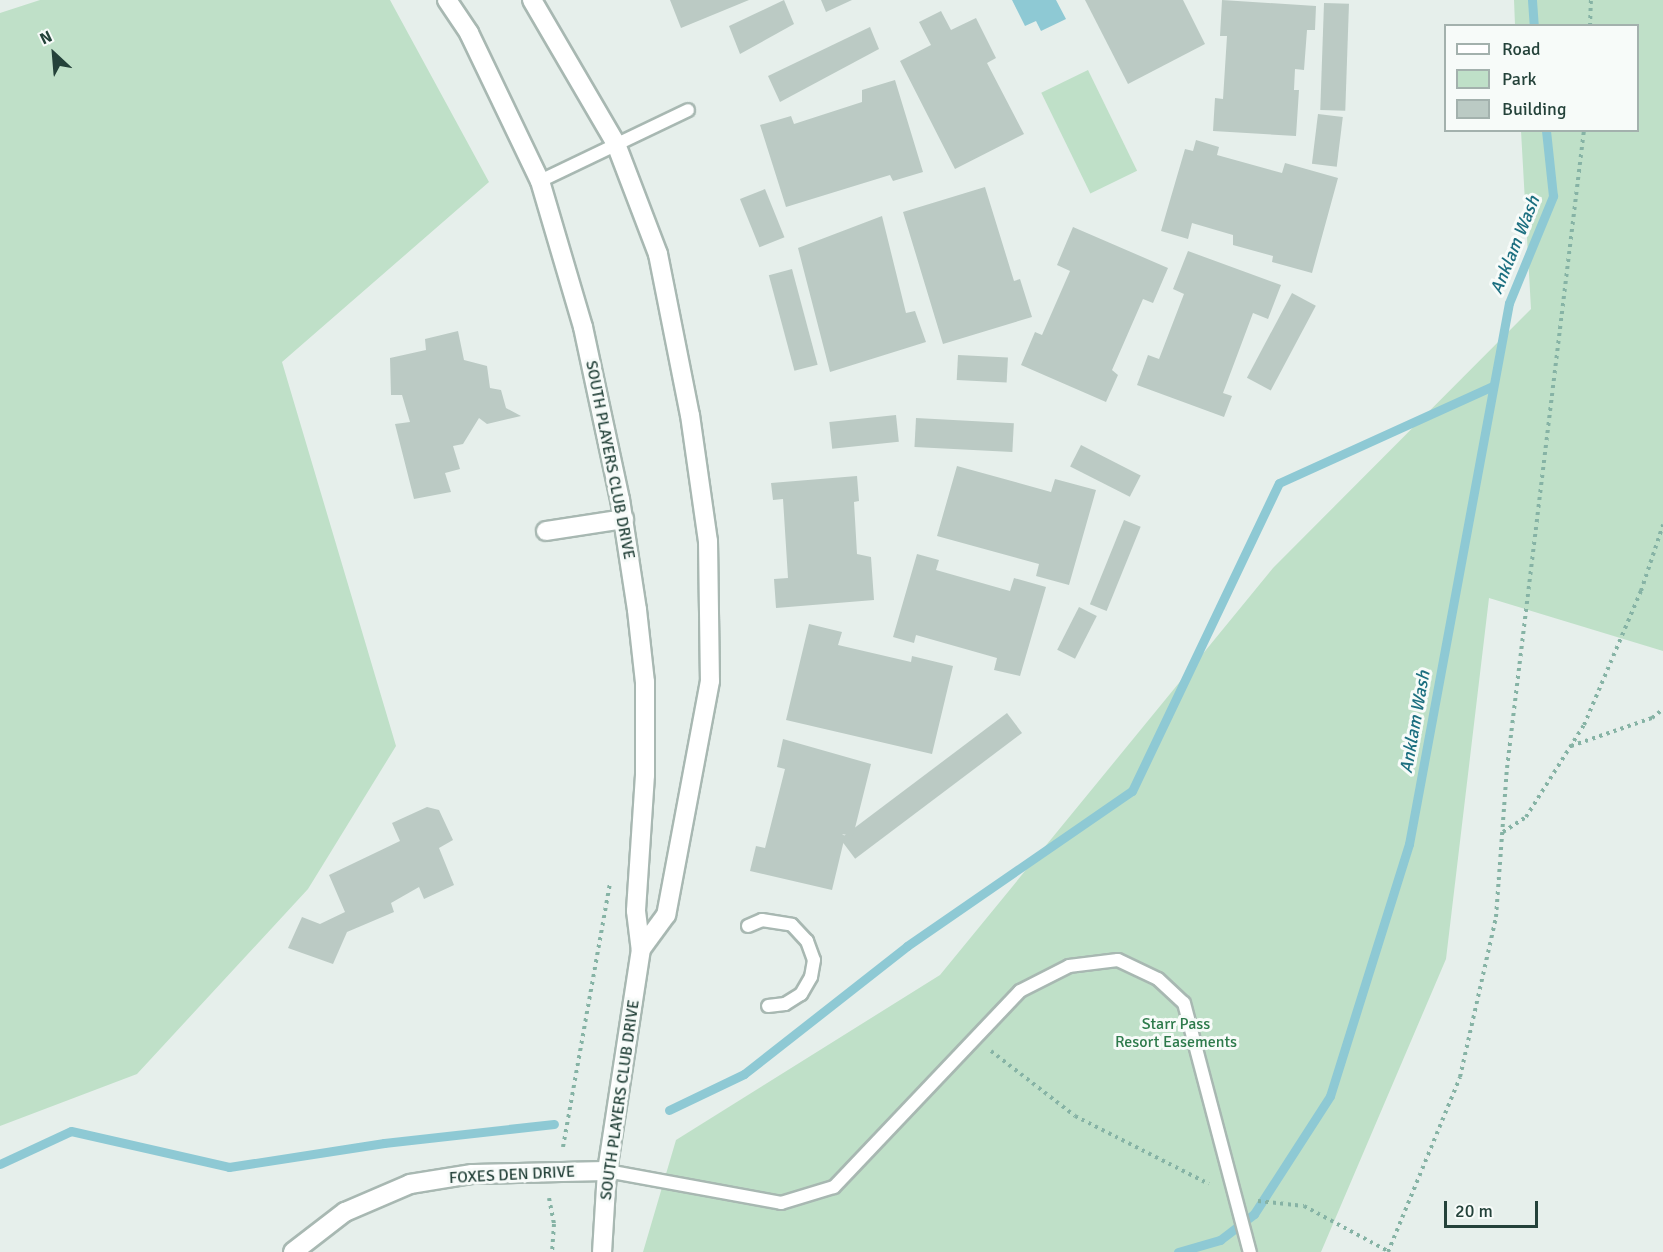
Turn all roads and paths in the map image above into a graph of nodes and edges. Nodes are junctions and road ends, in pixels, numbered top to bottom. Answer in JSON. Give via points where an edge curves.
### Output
{"nodes":[{"id":1,"x":447,"y":0,"type":"edge"},
{"id":2,"x":532,"y":0,"type":"edge"},
{"id":3,"x":1591,"y":0,"type":"edge"},
{"id":4,"x":1590,"y":24,"type":"edge"},
{"id":5,"x":688,"y":110,"type":"dead end"},
{"id":6,"x":1584,"y":132,"type":"edge"},
{"id":7,"x":616,"y":144,"type":"junction"},
{"id":8,"x":540,"y":181,"type":"junction"},
{"id":9,"x":624,"y":519,"type":"junction"},
{"id":10,"x":1663,"y":525,"type":"edge"},
{"id":11,"x":546,"y":531,"type":"dead end"},
{"id":12,"x":1663,"y":709,"type":"edge"},
{"id":13,"x":1570,"y":746,"type":"junction"},
{"id":14,"x":1502,"y":832,"type":"junction"},
{"id":15,"x":611,"y":881,"type":"dead end"},
{"id":16,"x":747,"y":926,"type":"dead end"},
{"id":17,"x":641,"y":949,"type":"junction"},
{"id":18,"x":768,"y":1006,"type":"dead end"},
{"id":19,"x":974,"y":1038,"type":"junction"},
{"id":20,"x":570,"y":1121,"type":"dead end"},
{"id":21,"x":607,"y":1171,"type":"junction"},
{"id":22,"x":1236,"y":1199,"type":"junction"},
{"id":23,"x":548,"y":1204,"type":"dead end"},
{"id":24,"x":293,"y":1252,"type":"edge"},
{"id":25,"x":552,"y":1252,"type":"edge"},
{"id":26,"x":602,"y":1252,"type":"edge"},
{"id":27,"x":1250,"y":1252,"type":"edge"},
{"id":28,"x":1388,"y":1252,"type":"edge"}],
"edges":[{"from":1,"to":8,"type":"street","name":"SOUTH PLAYERS CLUB DRIVE","via":[[470,33]]},
{"from":2,"to":7,"type":"street","name":"SOUTH PLAYERS CLUB DRIVE"},
{"from":3,"to":4,"type":"path"},
{"from":5,"to":7,"type":"lane"},
{"from":6,"to":14,"type":"path"},
{"from":7,"to":8,"type":"lane"},
{"from":7,"to":17,"type":"street","name":"SOUTH PLAYERS CLUB DRIVE","via":[[658,254],[690,415],[708,541],[710,681],[666,915]]},
{"from":8,"to":9,"type":"street","name":"SOUTH PLAYERS CLUB DRIVE","via":[[583,327]]},
{"from":9,"to":11,"type":"street"},
{"from":9,"to":17,"type":"street","name":"SOUTH PLAYERS CLUB DRIVE","via":[[645,682],[645,775],[636,911]]},
{"from":10,"to":13,"type":"path","via":[[1589,714]]},
{"from":12,"to":13,"type":"path","via":[[1652,718]]},
{"from":13,"to":14,"type":"path","via":[[1526,817]]},
{"from":14,"to":28,"type":"path","via":[[1496,917],[1460,1077]]},
{"from":15,"to":20,"type":"path"},
{"from":16,"to":18,"type":"lane","via":[[762,920],[792,925],[807,941],[814,960],[811,977],[801,994],[785,1004]]},
{"from":17,"to":21,"type":"street","name":"SOUTH PLAYERS CLUB DRIVE"},
{"from":19,"to":21,"type":"lane","via":[[834,1187],[782,1203]]},
{"from":19,"to":22,"type":"path","via":[[1075,1116]]},
{"from":19,"to":22,"type":"lane","via":[[1020,991],[1069,966],[1118,960],[1158,979],[1184,1003]]},
{"from":21,"to":24,"type":"street","name":"FOXES DEN DRIVE","via":[[472,1174],[410,1184],[345,1212]]},
{"from":21,"to":26,"type":"street","name":"SOUTH PLAYERS CLUB DRIVE"},
{"from":22,"to":27,"type":"lane"},
{"from":22,"to":28,"type":"path","via":[[1304,1206]]},
{"from":23,"to":25,"type":"path","via":[[554,1224]]}]}
